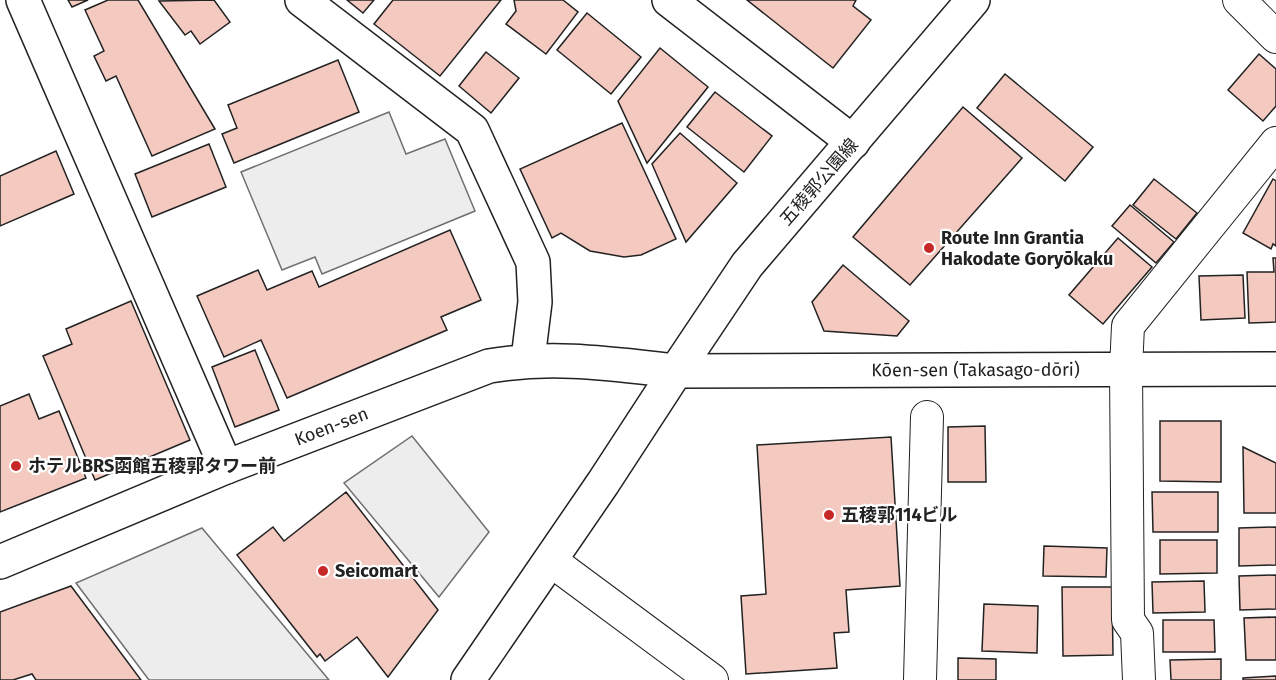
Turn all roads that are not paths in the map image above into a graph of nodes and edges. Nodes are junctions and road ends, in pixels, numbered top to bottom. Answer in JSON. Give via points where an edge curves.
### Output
{"nodes":[{"id":1,"x":23,"y":0,"type":"edge"},
{"id":2,"x":302,"y":0,"type":"edge"},
{"id":3,"x":669,"y":0,"type":"edge"},
{"id":4,"x":973,"y":0,"type":"edge"},
{"id":5,"x":1239,"y":0,"type":"edge"},
{"id":6,"x":1276,"y":37,"type":"edge"},
{"id":7,"x":853,"y":142,"type":"junction"},
{"id":8,"x":1276,"y":143,"type":"edge"},
{"id":9,"x":528,"y":359,"type":"junction"},
{"id":10,"x":1126,"y":369,"type":"junction"},
{"id":11,"x":676,"y":371,"type":"junction"},
{"id":12,"x":1271,"y":376,"type":"edge"},
{"id":13,"x":927,"y":417,"type":"dead end"},
{"id":14,"x":226,"y":467,"type":"junction"},
{"id":15,"x":550,"y":560,"type":"junction"},
{"id":16,"x":0,"y":562,"type":"edge"},
{"id":17,"x":468,"y":680,"type":"edge"},
{"id":18,"x":712,"y":680,"type":"edge"},
{"id":19,"x":920,"y":680,"type":"edge"},
{"id":20,"x":1138,"y":680,"type":"edge"}],
"edges":[{"from":1,"to":14,"type":"street"},
{"from":2,"to":9,"type":"street","via":[[472,130],[533,262],[535,302]]},
{"from":3,"to":7,"type":"street"},
{"from":4,"to":7,"type":"street","name":"五稜郭公園線"},
{"from":5,"to":6,"type":"street"},
{"from":7,"to":11,"type":"street","name":"五稜郭公園線","via":[[747,265]]},
{"from":8,"to":10,"type":"street","via":[[1128,326]]},
{"from":9,"to":11,"type":"street","name":"Koen-sen"},
{"from":9,"to":14,"type":"street","name":"Koen-sen","via":[[489,366]]},
{"from":10,"to":11,"type":"street","name":"Kōen-sen (Takasago-dōri)"},
{"from":10,"to":12,"type":"street","name":"Kōen-sen (Takasago-dōri)"},
{"from":10,"to":20,"type":"street","via":[[1128,620],[1137,633]]},
{"from":11,"to":15,"type":"street","name":"五稜郭公園線"},
{"from":13,"to":19,"type":"street"},
{"from":14,"to":16,"type":"street","name":"Koen-sen"},
{"from":15,"to":17,"type":"street","name":"五稜郭公園線"},
{"from":15,"to":18,"type":"street"}]}
